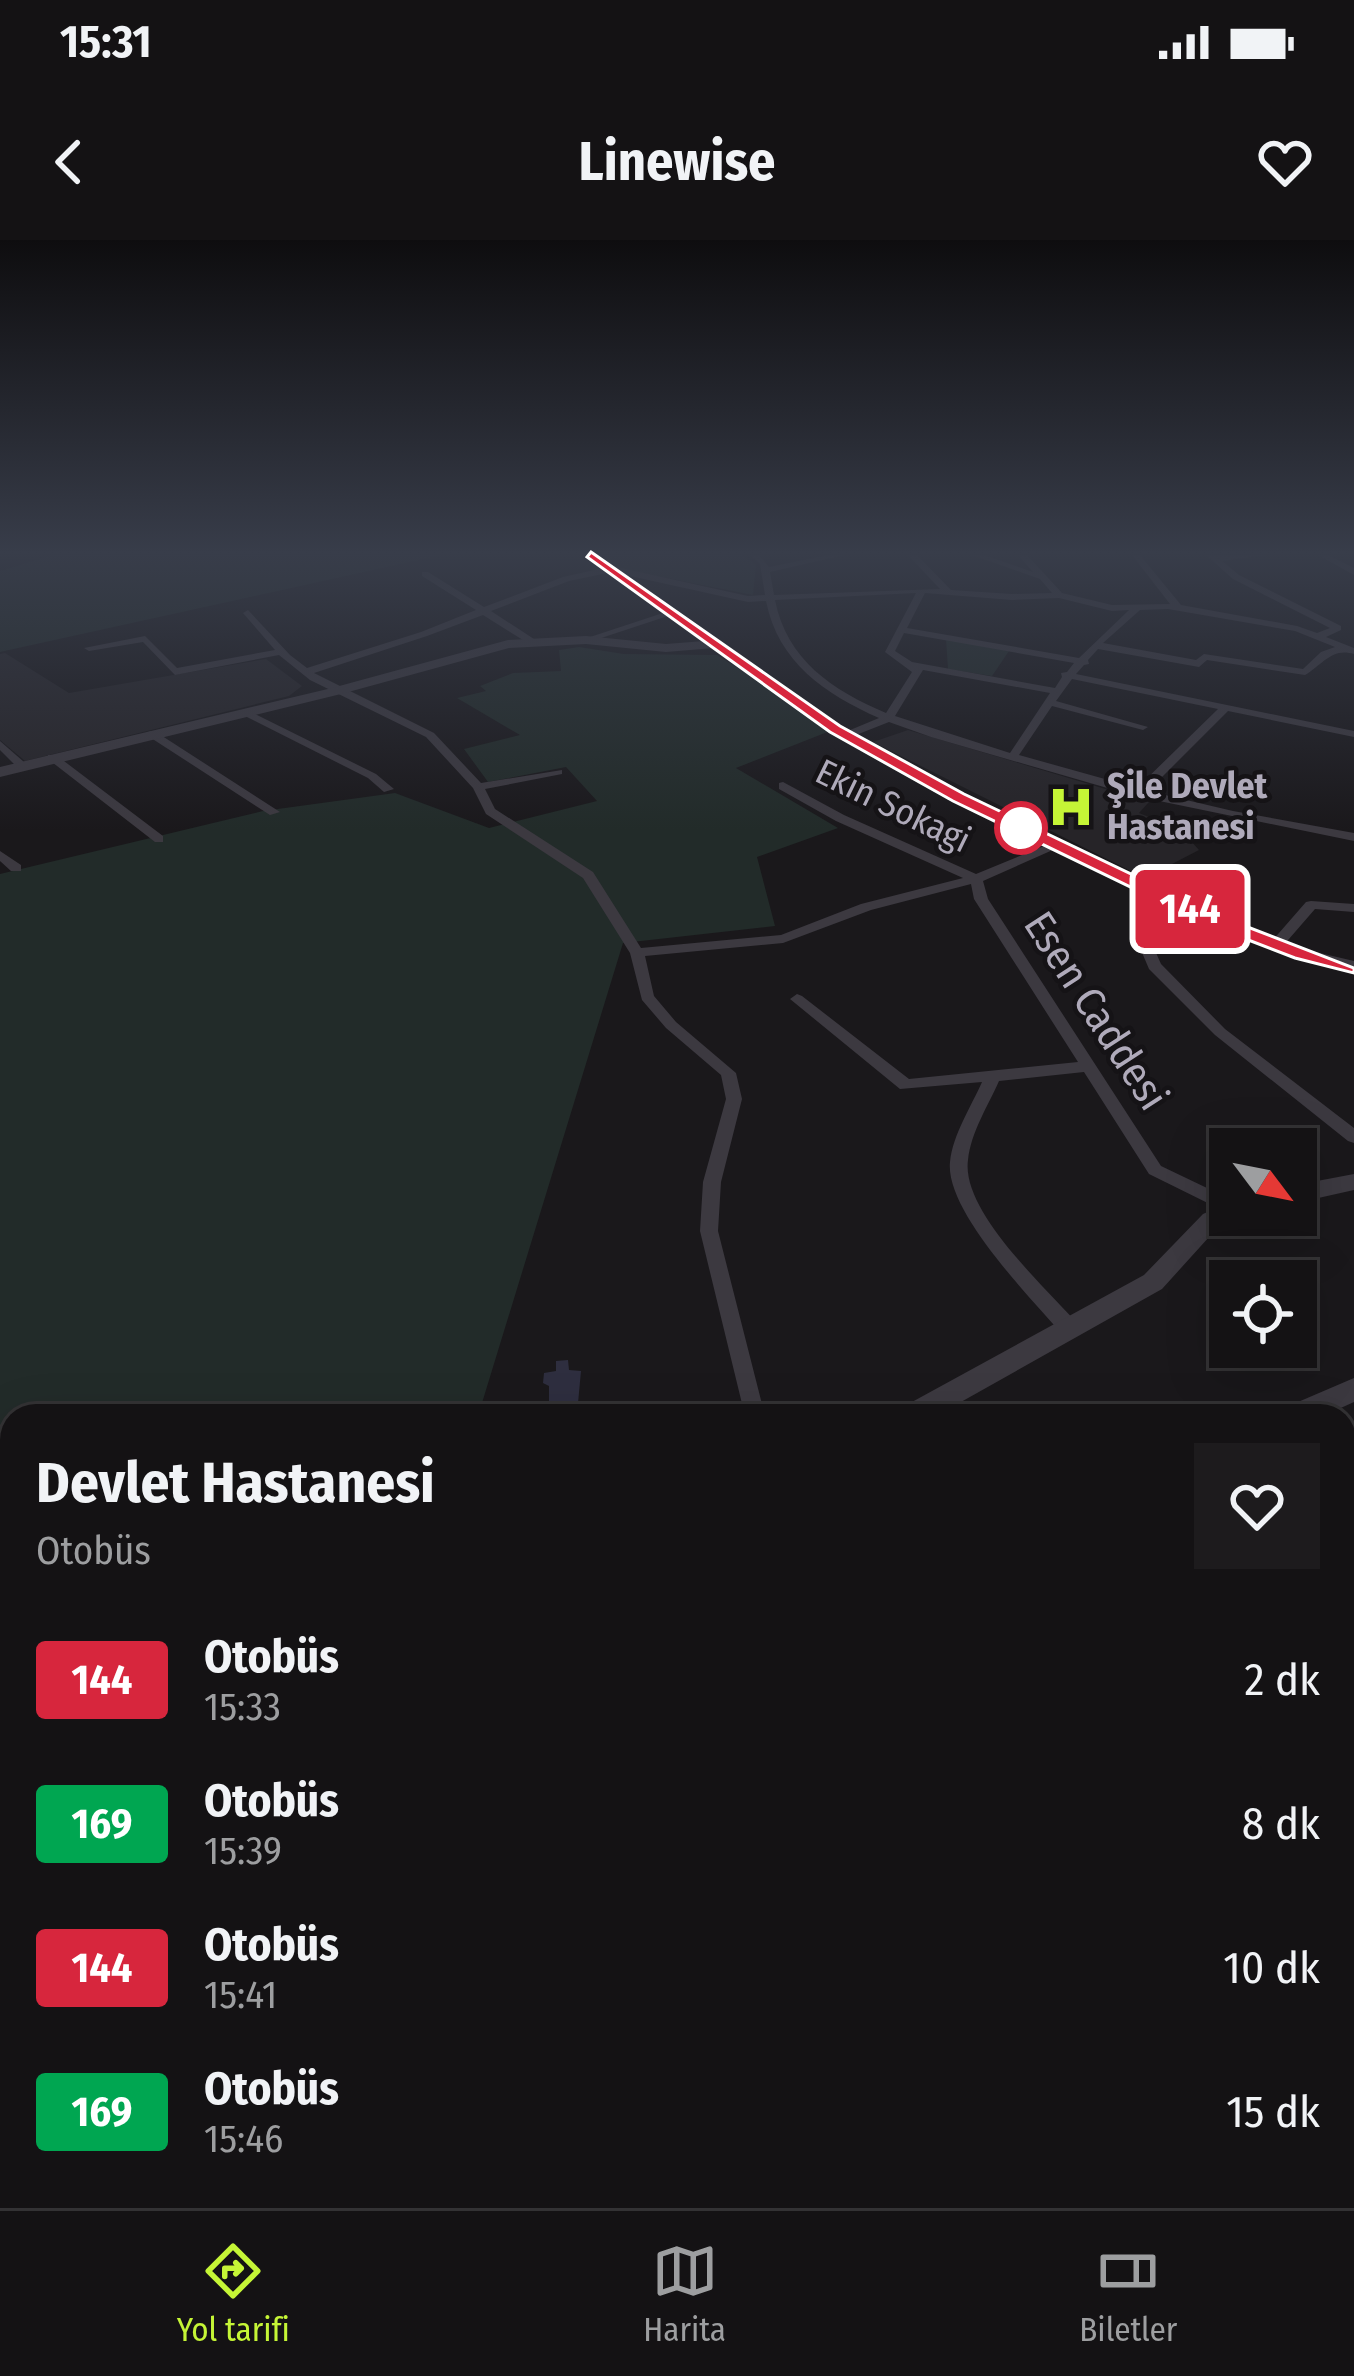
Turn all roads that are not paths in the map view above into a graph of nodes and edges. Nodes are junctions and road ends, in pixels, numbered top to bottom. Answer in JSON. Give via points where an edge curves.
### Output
{"nodes":[{"id":1,"x":1095,"y":646,"type":"edge"},
{"id":2,"x":96,"y":647,"type":"edge"},
{"id":3,"x":152,"y":647,"type":"edge"},
{"id":4,"x":278,"y":647,"type":"edge"},
{"id":5,"x":383,"y":647,"type":"edge"},
{"id":6,"x":498,"y":647,"type":"edge"},
{"id":7,"x":725,"y":647,"type":"edge"},
{"id":8,"x":786,"y":647,"type":"edge"},
{"id":9,"x":893,"y":647,"type":"edge"},
{"id":10,"x":998,"y":647,"type":"edge"},
{"id":11,"x":1100,"y":647,"type":"edge"},
{"id":12,"x":89,"y":648,"type":"dead end"},
{"id":13,"x":1349,"y":649,"type":"edge"},
{"id":14,"x":282,"y":652,"type":"junction"},
{"id":15,"x":1085,"y":662,"type":"junction"},
{"id":16,"x":910,"y":665,"type":"junction"},
{"id":17,"x":306,"y":671,"type":"junction"},
{"id":18,"x":1065,"y":676,"type":"junction"},
{"id":19,"x":336,"y":691,"type":"junction"},
{"id":20,"x":1053,"y":697,"type":"junction"},
{"id":21,"x":1224,"y":709,"type":"junction"},
{"id":22,"x":247,"y":713,"type":"junction"},
{"id":23,"x":1354,"y":715,"type":"edge"},
{"id":24,"x":888,"y":718,"type":"junction"},
{"id":25,"x":1143,"y":727,"type":"dead end"},
{"id":26,"x":152,"y":734,"type":"junction"},
{"id":27,"x":1353,"y":734,"type":"edge"},
{"id":28,"x":847,"y":736,"type":"junction"},
{"id":29,"x":0,"y":744,"type":"edge"},
{"id":30,"x":52,"y":757,"type":"junction"},
{"id":31,"x":1013,"y":757,"type":"junction"},
{"id":32,"x":20,"y":764,"type":"junction"},
{"id":33,"x":0,"y":772,"type":"edge"},
{"id":34,"x":558,"y":772,"type":"dead end"},
{"id":35,"x":783,"y":786,"type":"dead end"},
{"id":36,"x":478,"y":787,"type":"junction"},
{"id":37,"x":388,"y":789,"type":"dead end"},
{"id":38,"x":1139,"y":794,"type":"junction"},
{"id":39,"x":274,"y":812,"type":"dead end"},
{"id":40,"x":1354,"y":837,"type":"edge"},
{"id":41,"x":159,"y":839,"type":"dead end"},
{"id":42,"x":1058,"y":845,"type":"junction"},
{"id":43,"x":0,"y":855,"type":"edge"},
{"id":44,"x":16,"y":868,"type":"dead end"},
{"id":45,"x":976,"y":879,"type":"junction"},
{"id":46,"x":1178,"y":903,"type":"junction"},
{"id":47,"x":1354,"y":908,"type":"edge"},
{"id":48,"x":1277,"y":944,"type":"junction"},
{"id":49,"x":637,"y":952,"type":"junction"},
{"id":50,"x":1354,"y":968,"type":"edge"},
{"id":51,"x":796,"y":999,"type":"dead end"},
{"id":52,"x":1088,"y":1066,"type":"junction"},
{"id":53,"x":993,"y":1076,"type":"junction"},
{"id":54,"x":1354,"y":1138,"type":"edge"},
{"id":55,"x":1354,"y":1181,"type":"edge"},
{"id":56,"x":1317,"y":1189,"type":"edge"},
{"id":57,"x":1209,"y":1198,"type":"edge"},
{"id":58,"x":1209,"y":1222,"type":"edge"},
{"id":59,"x":1069,"y":1328,"type":"junction"},
{"id":60,"x":752,"y":1404,"type":"edge"},
{"id":61,"x":933,"y":1404,"type":"edge"}],
"edges":[{"from":1,"to":15,"type":"street"},
{"from":2,"to":12,"type":"street"},
{"from":3,"to":14,"type":"street","via":[[176,672]]},
{"from":4,"to":14,"type":"street"},
{"from":5,"to":17,"type":"street"},
{"from":6,"to":19,"type":"street"},
{"from":7,"to":28,"type":"street"},
{"from":8,"to":24,"type":"street","via":[[827,686]]},
{"from":9,"to":16,"type":"street"},
{"from":10,"to":15,"type":"street"},
{"from":11,"to":13,"type":"street","via":[[1290,671]]},
{"from":14,"to":17,"type":"street"},
{"from":15,"to":18,"type":"street"},
{"from":16,"to":20,"type":"street"},
{"from":16,"to":24,"type":"street","via":[[918,671]]},
{"from":17,"to":19,"type":"street"},
{"from":18,"to":20,"type":"street"},
{"from":18,"to":21,"type":"street"},
{"from":19,"to":22,"type":"street"},
{"from":19,"to":36,"type":"street","via":[[430,735]]},
{"from":20,"to":25,"type":"street"},
{"from":20,"to":31,"type":"street"},
{"from":21,"to":27,"type":"street"},
{"from":21,"to":38,"type":"street"},
{"from":22,"to":26,"type":"street"},
{"from":22,"to":37,"type":"street"},
{"from":23,"to":27,"type":"street"},
{"from":24,"to":28,"type":"street"},
{"from":24,"to":31,"type":"street"},
{"from":26,"to":30,"type":"street"},
{"from":26,"to":39,"type":"street"},
{"from":28,"to":42,"type":"street"},
{"from":29,"to":32,"type":"street"},
{"from":30,"to":32,"type":"street"},
{"from":30,"to":41,"type":"street"},
{"from":31,"to":38,"type":"street"},
{"from":32,"to":33,"type":"street"},
{"from":34,"to":36,"type":"street"},
{"from":35,"to":45,"type":"street","name":"Ekin Sokagi"},
{"from":36,"to":49,"type":"street","via":[[498,818],[588,875]]},
{"from":38,"to":40,"type":"street"},
{"from":42,"to":45,"type":"street"},
{"from":42,"to":46,"type":"street"},
{"from":43,"to":44,"type":"street"},
{"from":45,"to":49,"type":"street","via":[[783,939]]},
{"from":45,"to":52,"type":"street","name":"Esen Caddesi"},
{"from":46,"to":48,"type":"street"},
{"from":46,"to":54,"type":"street","via":[[1142,936],[1154,967],[1220,1033]]},
{"from":47,"to":48,"type":"street","via":[[1311,904]]},
{"from":48,"to":50,"type":"street"},
{"from":49,"to":60,"type":"street","via":[[647,997],[728,1073],[735,1090],[709,1231]]},
{"from":51,"to":53,"type":"street","via":[[906,1085]]},
{"from":52,"to":53,"type":"street"},
{"from":52,"to":57,"type":"street","name":"Esen Caddesi","via":[[1155,1170]]},
{"from":53,"to":59,"type":"street","via":[[958,1161],[960,1183]]},
{"from":55,"to":56,"type":"street"},
{"from":58,"to":59,"type":"street","via":[[1153,1282]]},
{"from":59,"to":61,"type":"street"}]}
